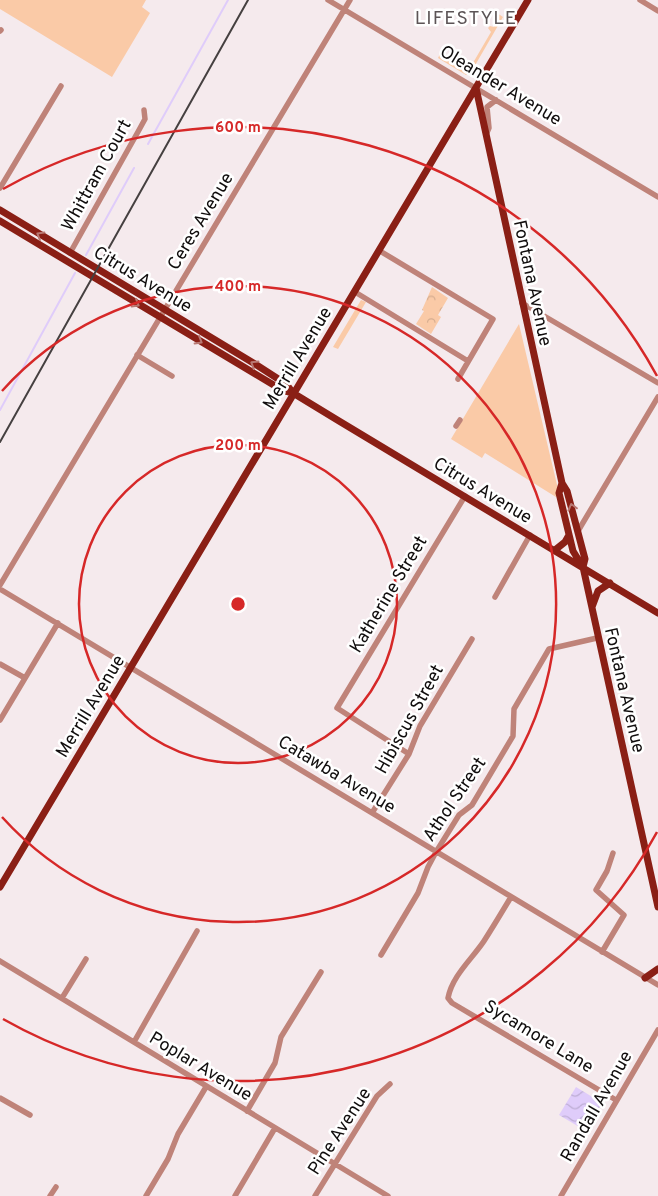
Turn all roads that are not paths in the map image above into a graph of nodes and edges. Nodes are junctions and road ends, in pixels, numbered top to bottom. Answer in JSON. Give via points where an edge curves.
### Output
{"nodes":[{"id":1,"x":328,"y":0,"type":"edge"},
{"id":2,"x":350,"y":0,"type":"edge"},
{"id":3,"x":528,"y":0,"type":"edge"},
{"id":4,"x":640,"y":0,"type":"edge"},
{"id":5,"x":344,"y":10,"type":"junction"},
{"id":6,"x":658,"y":11,"type":"edge"},
{"id":7,"x":61,"y":86,"type":"dead end"},
{"id":8,"x":476,"y":88,"type":"junction"},
{"id":9,"x":496,"y":100,"type":"junction"},
{"id":10,"x":144,"y":110,"type":"dead end"},
{"id":11,"x":486,"y":135,"type":"junction"},
{"id":12,"x":0,"y":188,"type":"edge"},
{"id":13,"x":658,"y":197,"type":"edge"},
{"id":14,"x":0,"y":210,"type":"edge"},
{"id":15,"x":0,"y":221,"type":"edge"},
{"id":16,"x":380,"y":251,"type":"junction"},
{"id":17,"x":70,"y":253,"type":"junction"},
{"id":18,"x":355,"y":292,"type":"junction"},
{"id":19,"x":522,"y":303,"type":"junction"},
{"id":20,"x":164,"y":310,"type":"junction"},
{"id":21,"x":160,"y":318,"type":"junction"},
{"id":22,"x":137,"y":356,"type":"junction"},
{"id":23,"x":468,"y":361,"type":"junction"},
{"id":24,"x":172,"y":376,"type":"dead end"},
{"id":25,"x":458,"y":378,"type":"dead end"},
{"id":26,"x":658,"y":383,"type":"edge"},
{"id":27,"x":293,"y":393,"type":"junction"},
{"id":28,"x":658,"y":396,"type":"edge"},
{"id":29,"x":460,"y":420,"type":"dead end"},
{"id":30,"x":456,"y":426,"type":"dead end"},
{"id":31,"x":562,"y":483,"type":"junction"},
{"id":32,"x":465,"y":496,"type":"junction"},
{"id":33,"x":578,"y":531,"type":"junction"},
{"id":34,"x":569,"y":534,"type":"junction"},
{"id":35,"x":530,"y":535,"type":"junction"},
{"id":36,"x":555,"y":550,"type":"junction"},
{"id":37,"x":583,"y":567,"type":"junction"},
{"id":38,"x":610,"y":583,"type":"junction"},
{"id":39,"x":0,"y":587,"type":"edge"},
{"id":40,"x":495,"y":597,"type":"dead end"},
{"id":41,"x":592,"y":607,"type":"junction"},
{"id":42,"x":658,"y":613,"type":"edge"},
{"id":43,"x":58,"y":623,"type":"junction"},
{"id":44,"x":598,"y":638,"type":"junction"},
{"id":45,"x":472,"y":639,"type":"dead end"},
{"id":46,"x":0,"y":664,"type":"edge"},
{"id":47,"x":130,"y":667,"type":"junction"},
{"id":48,"x":25,"y":678,"type":"junction"},
{"id":49,"x":0,"y":720,"type":"edge"},
{"id":50,"x":409,"y":754,"type":"junction"},
{"id":51,"x":372,"y":813,"type":"junction"},
{"id":52,"x":436,"y":852,"type":"junction"},
{"id":53,"x":613,"y":853,"type":"dead end"},
{"id":54,"x":0,"y":887,"type":"edge"},
{"id":55,"x":511,"y":897,"type":"junction"},
{"id":56,"x":658,"y":906,"type":"edge"},
{"id":57,"x":197,"y":931,"type":"dead end"},
{"id":58,"x":602,"y":952,"type":"junction"},
{"id":59,"x":381,"y":955,"type":"dead end"},
{"id":60,"x":86,"y":958,"type":"dead end"},
{"id":61,"x":0,"y":961,"type":"edge"},
{"id":62,"x":658,"y":969,"type":"edge"},
{"id":63,"x":321,"y":972,"type":"dead end"},
{"id":64,"x":646,"y":978,"type":"junction"},
{"id":65,"x":658,"y":986,"type":"edge"},
{"id":66,"x":62,"y":998,"type":"junction"},
{"id":67,"x":658,"y":1030,"type":"edge"},
{"id":68,"x":134,"y":1042,"type":"junction"},
{"id":69,"x":390,"y":1084,"type":"dead end"},
{"id":70,"x":206,"y":1087,"type":"junction"},
{"id":71,"x":0,"y":1098,"type":"edge"},
{"id":72,"x":616,"y":1100,"type":"junction"},
{"id":73,"x":247,"y":1111,"type":"junction"},
{"id":74,"x":30,"y":1115,"type":"dead end"},
{"id":75,"x":275,"y":1128,"type":"junction"},
{"id":76,"x":336,"y":1163,"type":"junction"},
{"id":77,"x":56,"y":1187,"type":"dead end"},
{"id":78,"x":50,"y":1196,"type":"edge"},
{"id":79,"x":146,"y":1196,"type":"edge"},
{"id":80,"x":235,"y":1196,"type":"edge"},
{"id":81,"x":315,"y":1196,"type":"edge"},
{"id":82,"x":388,"y":1196,"type":"edge"},
{"id":83,"x":561,"y":1196,"type":"edge"}],
"edges":[{"from":1,"to":5,"type":"street","name":"Oleander Avenue"},
{"from":2,"to":5,"type":"street","name":"Ceres Avenue"},
{"from":3,"to":8,"type":"main road","name":"Merrill Avenue"},
{"from":4,"to":6,"type":"street"},
{"from":5,"to":8,"type":"street","name":"Oleander Avenue"},
{"from":5,"to":20,"type":"street","name":"Ceres Avenue"},
{"from":7,"to":12,"type":"street"},
{"from":8,"to":9,"type":"street","name":"Oleander Avenue"},
{"from":8,"to":11,"type":"main road","name":"Fontana Avenue"},
{"from":8,"to":16,"type":"main road","name":"Merrill Avenue"},
{"from":9,"to":11,"type":"street","via":[[487,107]]},
{"from":9,"to":13,"type":"street","name":"Oleander Avenue"},
{"from":10,"to":17,"type":"street","name":"Whittram Court","via":[[145,119]]},
{"from":11,"to":19,"type":"main road","name":"Fontana Avenue"},
{"from":17,"to":14,"type":"main road","name":"Citrus Avenue","one_way":true},
{"from":15,"to":21,"type":"main road","name":"Citrus Avenue","one_way":true},
{"from":16,"to":18,"type":"main road","name":"Merrill Avenue"},
{"from":16,"to":23,"type":"street","via":[[493,319]]},
{"from":17,"to":20,"type":"main road","name":"Citrus Avenue"},
{"from":18,"to":23,"type":"street"},
{"from":18,"to":27,"type":"main road","name":"Merrill Avenue"},
{"from":19,"to":26,"type":"street"},
{"from":19,"to":31,"type":"main road","name":"Fontana Avenue"},
{"from":20,"to":21,"type":"street","name":"Ceres Avenue"},
{"from":27,"to":20,"type":"main road","name":"Citrus Avenue","one_way":true,"via":[[278,379]]},
{"from":21,"to":22,"type":"street","name":"Ceres Avenue"},
{"from":21,"to":27,"type":"main road","name":"Citrus Avenue","one_way":true,"via":[[282,390]]},
{"from":22,"to":24,"type":"street"},
{"from":22,"to":39,"type":"street","name":"Ceres Avenue"},
{"from":23,"to":25,"type":"street"},
{"from":27,"to":32,"type":"main road","name":"Citrus Avenue"},
{"from":27,"to":47,"type":"main road","name":"Merrill Avenue"},
{"from":28,"to":33,"type":"street"},
{"from":29,"to":30,"type":"street"},
{"from":33,"to":31,"type":"main road","name":"Fontana Avenue","one_way":true},
{"from":31,"to":34,"type":"main road","name":"Fontana Avenue","via":[[559,493]]},
{"from":32,"to":35,"type":"main road","name":"Citrus Avenue"},
{"from":32,"to":50,"type":"street","name":"Katherine Street","via":[[337,708]]},
{"from":33,"to":37,"type":"main road","name":"Fontana Avenue","via":[[585,558]]},
{"from":34,"to":36,"type":"main road"},
{"from":34,"to":37,"type":"main road","name":"Fontana Avenue","via":[[573,551]]},
{"from":35,"to":36,"type":"main road","name":"Citrus Avenue"},
{"from":35,"to":40,"type":"street"},
{"from":36,"to":37,"type":"main road","name":"Citrus Avenue"},
{"from":37,"to":38,"type":"main road","name":"Citrus Avenue"},
{"from":37,"to":41,"type":"main road","name":"Fontana Avenue"},
{"from":38,"to":41,"type":"main road","via":[[598,591]]},
{"from":38,"to":42,"type":"main road","name":"Citrus Avenue"},
{"from":39,"to":43,"type":"street","name":"Catawba Avenue"},
{"from":41,"to":44,"type":"main road","name":"Fontana Avenue"},
{"from":43,"to":47,"type":"street","name":"Catawba Avenue"},
{"from":43,"to":48,"type":"street"},
{"from":44,"to":52,"type":"street","name":"Athol Street","via":[[549,650],[514,709],[514,736],[472,805],[459,815]]},
{"from":44,"to":56,"type":"main road","name":"Fontana Avenue"},
{"from":45,"to":50,"type":"street","name":"Hibiscus Street","via":[[420,726]]},
{"from":46,"to":48,"type":"street"},
{"from":47,"to":51,"type":"street","name":"Catawba Avenue"},
{"from":47,"to":54,"type":"main road","name":"Merrill Avenue"},
{"from":48,"to":49,"type":"street"},
{"from":50,"to":51,"type":"street","name":"Hibiscus Street"},
{"from":51,"to":52,"type":"street","name":"Catawba Avenue"},
{"from":52,"to":55,"type":"street","name":"Catawba Avenue"},
{"from":52,"to":59,"type":"street","name":"Athol Street","via":[[418,894]]},
{"from":53,"to":58,"type":"street","via":[[596,890],[624,915]]},
{"from":55,"to":58,"type":"street","name":"Catawba Avenue"},
{"from":55,"to":72,"type":"street","name":"Sycamore Lane","via":[[449,990],[448,998]]},
{"from":57,"to":68,"type":"street"},
{"from":58,"to":64,"type":"street","name":"Catawba Avenue"},
{"from":60,"to":66,"type":"street"},
{"from":61,"to":66,"type":"street","name":"Poplar Avenue"},
{"from":62,"to":64,"type":"main road"},
{"from":63,"to":73,"type":"street","via":[[281,1037],[274,1063]]},
{"from":64,"to":65,"type":"street","name":"Catawba Avenue"},
{"from":66,"to":68,"type":"street","name":"Poplar Avenue"},
{"from":67,"to":72,"type":"street","name":"Randall Avenue"},
{"from":68,"to":70,"type":"street","name":"Poplar Avenue"},
{"from":69,"to":76,"type":"street","name":"Pine Avenue","via":[[377,1096]]},
{"from":70,"to":73,"type":"street","name":"Poplar Avenue"},
{"from":70,"to":79,"type":"street"},
{"from":71,"to":74,"type":"street"},
{"from":72,"to":83,"type":"street","name":"Randall Avenue"},
{"from":73,"to":75,"type":"street","name":"Poplar Avenue"},
{"from":75,"to":76,"type":"street","name":"Poplar Avenue"},
{"from":75,"to":80,"type":"street"},
{"from":76,"to":81,"type":"street","name":"Pine Avenue"},
{"from":76,"to":82,"type":"street","name":"Poplar Avenue"},
{"from":77,"to":78,"type":"street"}]}
